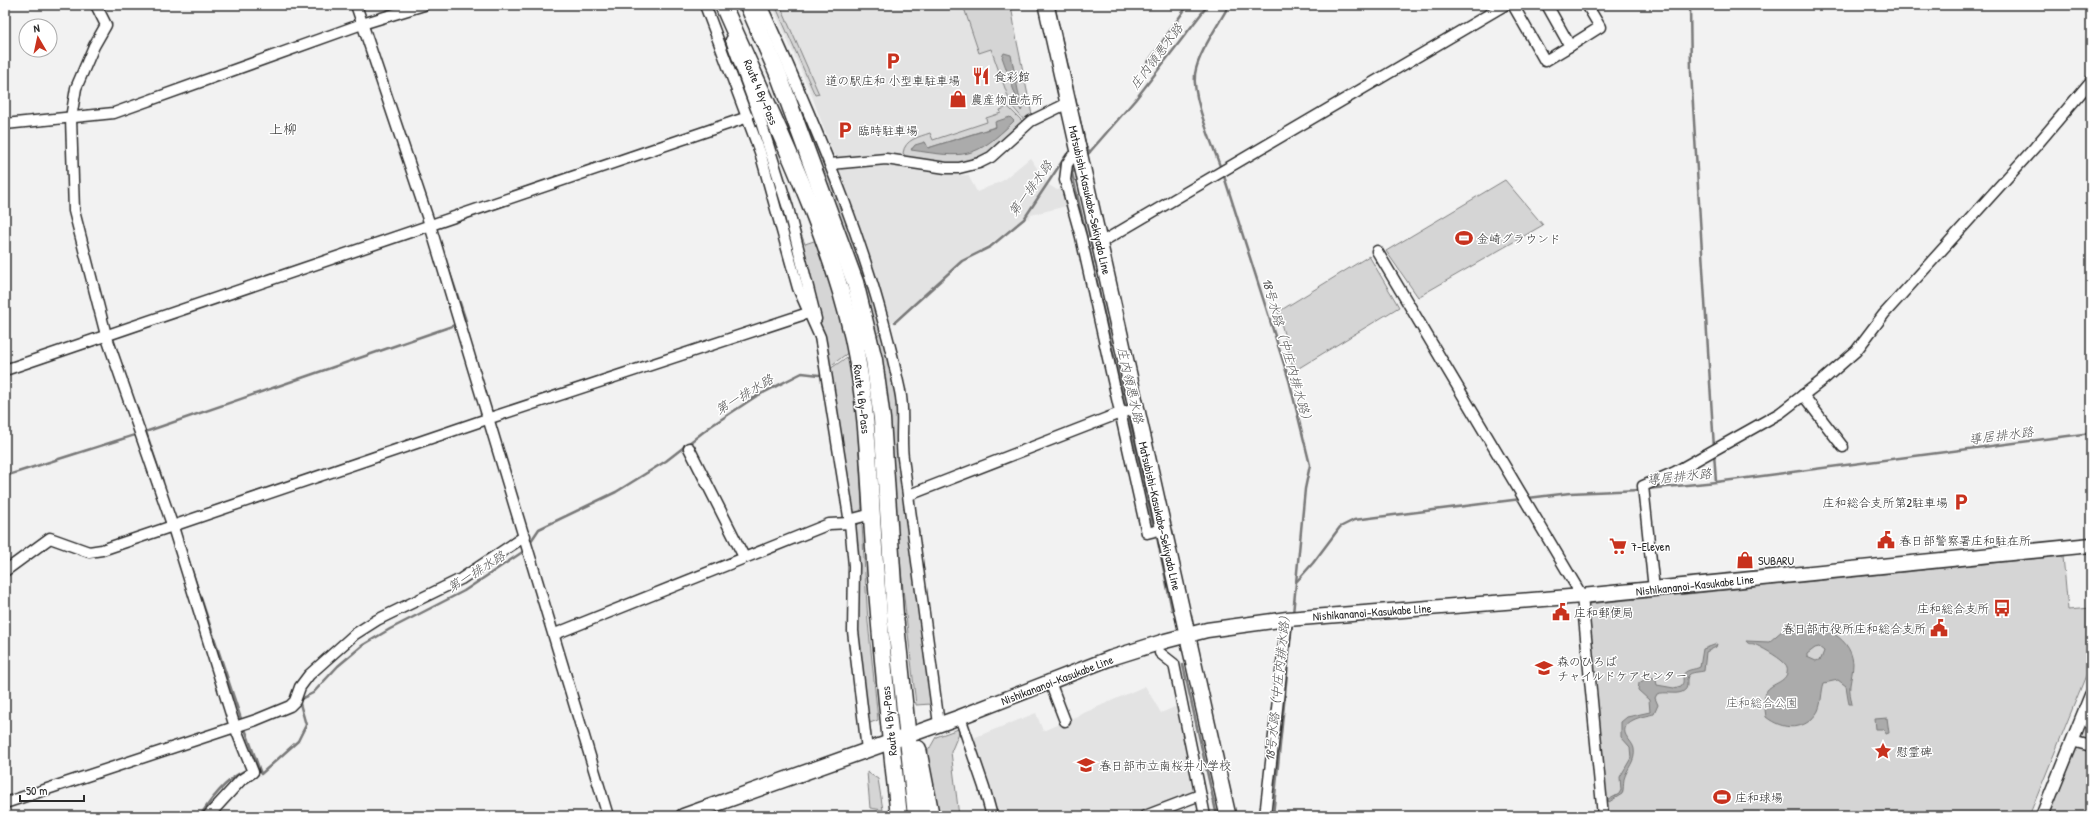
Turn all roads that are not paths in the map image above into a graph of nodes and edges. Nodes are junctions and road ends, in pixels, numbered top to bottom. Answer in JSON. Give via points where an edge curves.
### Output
{"nodes":[{"id":1,"x":96,"y":5,"type":"edge"},
{"id":2,"x":356,"y":5,"type":"edge"},
{"id":3,"x":424,"y":5,"type":"edge"},
{"id":4,"x":705,"y":5,"type":"edge"},
{"id":5,"x":722,"y":5,"type":"edge"},
{"id":6,"x":748,"y":5,"type":"edge"},
{"id":7,"x":759,"y":5,"type":"edge"},
{"id":8,"x":1046,"y":5,"type":"edge"},
{"id":9,"x":1505,"y":5,"type":"edge"},
{"id":10,"x":1513,"y":5,"type":"edge"},
{"id":11,"x":1546,"y":5,"type":"edge"},
{"id":12,"x":1586,"y":5,"type":"edge"},
{"id":13,"x":362,"y":24,"type":"junction"},
{"id":14,"x":1570,"y":46,"type":"junction"},
{"id":15,"x":2091,"y":81,"type":"edge"},
{"id":16,"x":1068,"y":103,"type":"junction"},
{"id":17,"x":748,"y":117,"type":"junction"},
{"id":18,"x":71,"y":118,"type":"junction"},
{"id":19,"x":5,"y":124,"type":"edge"},
{"id":20,"x":1080,"y":154,"type":"junction"},
{"id":21,"x":830,"y":164,"type":"junction"},
{"id":22,"x":430,"y":225,"type":"junction"},
{"id":23,"x":1100,"y":243,"type":"junction"},
{"id":24,"x":1377,"y":251,"type":"dead end"},
{"id":25,"x":808,"y":313,"type":"junction"},
{"id":26,"x":106,"y":335,"type":"junction"},
{"id":27,"x":820,"y":337,"type":"junction"},
{"id":28,"x":5,"y":370,"type":"edge"},
{"id":29,"x":1803,"y":395,"type":"junction"},
{"id":30,"x":1128,"y":411,"type":"junction"},
{"id":31,"x":490,"y":418,"type":"junction"},
{"id":32,"x":1843,"y":447,"type":"dead end"},
{"id":33,"x":690,"y":448,"type":"dead end"},
{"id":34,"x":909,"y":495,"type":"junction"},
{"id":35,"x":872,"y":514,"type":"junction"},
{"id":36,"x":849,"y":522,"type":"junction"},
{"id":37,"x":173,"y":527,"type":"junction"},
{"id":38,"x":526,"y":536,"type":"junction"},
{"id":39,"x":2091,"y":545,"type":"edge"},
{"id":40,"x":744,"y":557,"type":"junction"},
{"id":41,"x":5,"y":571,"type":"edge"},
{"id":42,"x":1654,"y":589,"type":"junction"},
{"id":43,"x":1582,"y":596,"type":"junction"},
{"id":44,"x":1287,"y":619,"type":"junction"},
{"id":45,"x":555,"y":634,"type":"junction"},
{"id":46,"x":1187,"y":635,"type":"junction"},
{"id":47,"x":1160,"y":653,"type":"dead end"},
{"id":48,"x":1050,"y":682,"type":"junction"},
{"id":49,"x":2091,"y":695,"type":"edge"},
{"id":50,"x":960,"y":717,"type":"junction"},
{"id":51,"x":1065,"y":721,"type":"dead end"},
{"id":52,"x":939,"y":724,"type":"junction"},
{"id":53,"x":235,"y":726,"type":"junction"},
{"id":54,"x":911,"y":734,"type":"junction"},
{"id":55,"x":891,"y":741,"type":"junction"},
{"id":56,"x":2072,"y":741,"type":"junction"},
{"id":57,"x":2091,"y":746,"type":"edge"},
{"id":58,"x":867,"y":750,"type":"junction"},
{"id":59,"x":1200,"y":795,"type":"junction"},
{"id":60,"x":5,"y":803,"type":"edge"},
{"id":61,"x":208,"y":816,"type":"edge"},
{"id":62,"x":608,"y":816,"type":"edge"},
{"id":63,"x":683,"y":816,"type":"edge"},
{"id":64,"x":891,"y":816,"type":"edge"},
{"id":65,"x":900,"y":816,"type":"edge"},
{"id":66,"x":916,"y":816,"type":"edge"},
{"id":67,"x":931,"y":816,"type":"edge"},
{"id":68,"x":992,"y":816,"type":"edge"},
{"id":69,"x":1145,"y":816,"type":"edge"},
{"id":70,"x":1205,"y":816,"type":"edge"},
{"id":71,"x":1228,"y":816,"type":"edge"},
{"id":72,"x":1265,"y":816,"type":"edge"},
{"id":73,"x":1603,"y":816,"type":"edge"},
{"id":74,"x":2042,"y":816,"type":"edge"}],
"edges":[{"from":1,"to":18,"type":"street","via":[[106,25],[78,81]]},
{"from":2,"to":13,"type":"street"},
{"from":3,"to":13,"type":"street"},
{"from":4,"to":17,"type":"street"},
{"from":5,"to":27,"type":"street","via":[[730,38],[761,122],[788,208]]},
{"from":5,"to":35,"type":"highway","name":"Route 4 By-Pass","via":[[804,193],[839,287],[853,338],[863,396]]},
{"from":6,"to":54,"type":"highway","name":"Route 4 By-Pass","via":[[779,76],[862,305],[878,386],[888,520],[897,558]]},
{"from":7,"to":21,"type":"street","via":[[805,103]]},
{"from":8,"to":16,"type":"main road","name":"Matsubishi-Kasukabe-Sekiyado Line"},
{"from":9,"to":23,"type":"street"},
{"from":10,"to":14,"type":"street","via":[[1545,61]]},
{"from":11,"to":14,"type":"street"},
{"from":12,"to":14,"type":"street","via":[[1600,27]]},
{"from":13,"to":18,"type":"street","via":[[114,113]]},
{"from":13,"to":22,"type":"street"},
{"from":15,"to":29,"type":"street","via":[[2035,148],[1884,314],[1856,351]]},
{"from":16,"to":20,"type":"main road","name":"Matsubishi-Kasukabe-Sekiyado Line"},
{"from":16,"to":21,"type":"street","via":[[1031,121],[991,157],[979,164],[946,168],[858,157]]},
{"from":17,"to":22,"type":"street"},
{"from":17,"to":25,"type":"street","via":[[798,288]]},
{"from":18,"to":19,"type":"street"},
{"from":18,"to":26,"type":"street","via":[[74,211]]},
{"from":20,"to":23,"type":"main road","name":"Matsubishi-Kasukabe-Sekiyado Line"},
{"from":20,"to":30,"type":"street","via":[[1072,157],[1067,164],[1065,180]]},
{"from":21,"to":34,"type":"street","via":[[866,260],[901,394],[903,456]]},
{"from":22,"to":26,"type":"street"},
{"from":22,"to":31,"type":"street"},
{"from":23,"to":30,"type":"main road","name":"Matsubishi-Kasukabe-Sekiyado Line"},
{"from":24,"to":43,"type":"street"},
{"from":25,"to":27,"type":"street"},
{"from":25,"to":31,"type":"street"},
{"from":26,"to":28,"type":"street"},
{"from":26,"to":37,"type":"street"},
{"from":27,"to":36,"type":"street"},
{"from":29,"to":32,"type":"street"},
{"from":29,"to":42,"type":"street","via":[[1780,413],[1675,472],[1643,486]]},
{"from":30,"to":34,"type":"street"},
{"from":30,"to":46,"type":"main road","name":"Matsubishi-Kasukabe-Sekiyado Line","via":[[1157,531]]},
{"from":31,"to":37,"type":"street"},
{"from":31,"to":38,"type":"street"},
{"from":33,"to":40,"type":"street"},
{"from":34,"to":52,"type":"street"},
{"from":35,"to":36,"type":"street"},
{"from":35,"to":55,"type":"highway","name":"Route 4 By-Pass"},
{"from":36,"to":40,"type":"street","via":[[829,524]]},
{"from":36,"to":58,"type":"street","via":[[854,566],[853,631]]},
{"from":37,"to":41,"type":"street","via":[[89,552],[50,538]]},
{"from":37,"to":53,"type":"street"},
{"from":38,"to":45,"type":"street"},
{"from":38,"to":53,"type":"street","via":[[461,579],[377,620],[355,634],[308,676],[290,706]]},
{"from":39,"to":42,"type":"main road","name":"Nishikananoi-Kasukabe Line"},
{"from":40,"to":45,"type":"street"},
{"from":42,"to":43,"type":"main road","name":"Nishikananoi-Kasukabe Line"},
{"from":43,"to":44,"type":"main road","name":"Nishikananoi-Kasukabe Line"},
{"from":43,"to":73,"type":"street"},
{"from":44,"to":46,"type":"main road","name":"Nishikananoi-Kasukabe Line","via":[[1249,623]]},
{"from":44,"to":72,"type":"street"},
{"from":45,"to":62,"type":"street"},
{"from":46,"to":48,"type":"main road","name":"Nishikananoi-Kasukabe Line","via":[[1111,658]]},
{"from":46,"to":71,"type":"main road","name":"Matsubishi-Kasukabe-Sekiyado Line"},
{"from":47,"to":59,"type":"street","via":[[1174,664]]},
{"from":48,"to":50,"type":"main road","name":"Nishikananoi-Kasukabe Line"},
{"from":48,"to":51,"type":"street"},
{"from":49,"to":56,"type":"street"},
{"from":50,"to":52,"type":"main road","name":"Nishikananoi-Kasukabe Line"},
{"from":50,"to":68,"type":"street"},
{"from":52,"to":54,"type":"main road","name":"Nishikananoi-Kasukabe Line"},
{"from":53,"to":60,"type":"street"},
{"from":53,"to":61,"type":"street","via":[[253,772],[241,780]]},
{"from":54,"to":55,"type":"main road","name":"Nishikananoi-Kasukabe Line"},
{"from":54,"to":66,"type":"highway","name":"Route 4 By-Pass"},
{"from":54,"to":67,"type":"highway"},
{"from":55,"to":58,"type":"main road","name":"Nishikananoi-Kasukabe Line"},
{"from":55,"to":64,"type":"highway","via":[[887,772]]},
{"from":55,"to":65,"type":"highway","name":"Route 4 By-Pass"},
{"from":56,"to":57,"type":"street"},
{"from":56,"to":74,"type":"street"},
{"from":58,"to":63,"type":"main road","name":"Nishikananoi-Kasukabe Line"},
{"from":59,"to":69,"type":"street"},
{"from":59,"to":70,"type":"street"}]}
